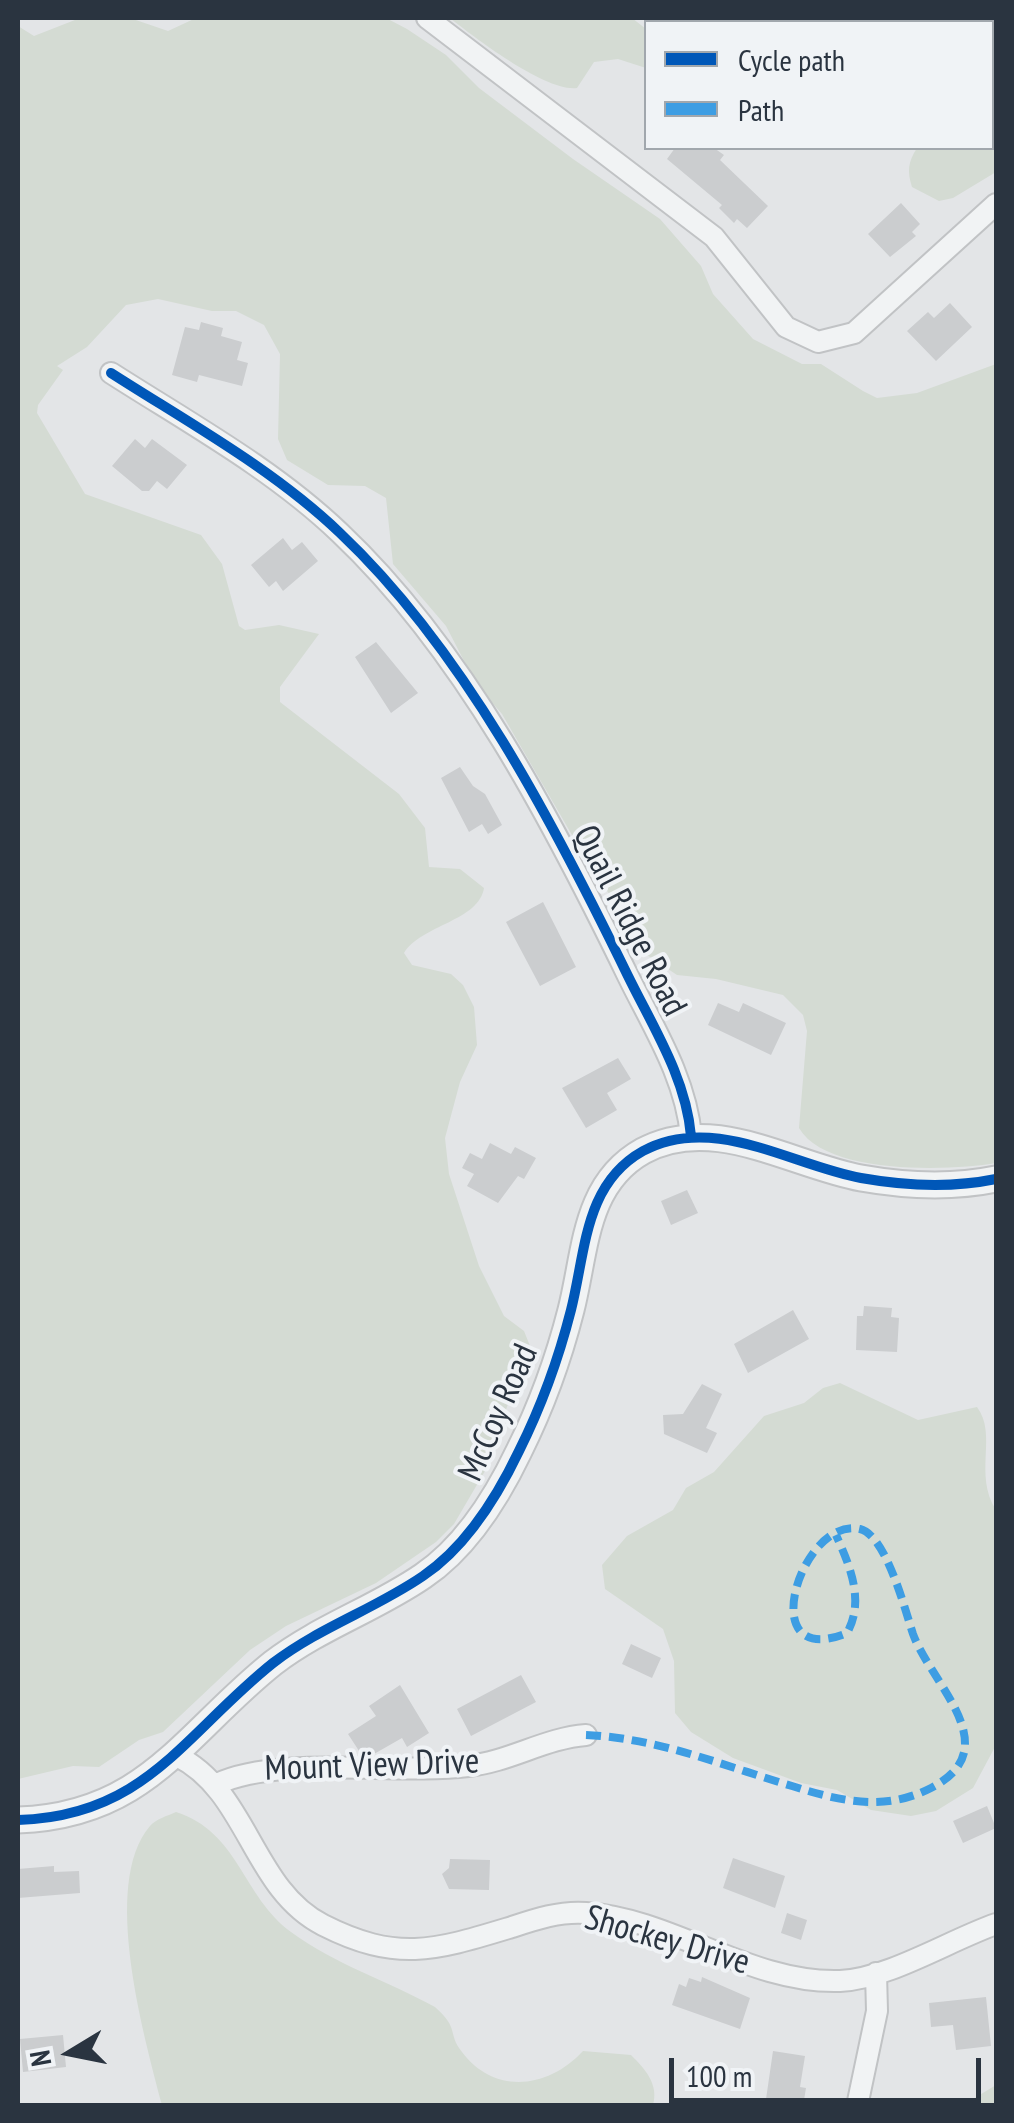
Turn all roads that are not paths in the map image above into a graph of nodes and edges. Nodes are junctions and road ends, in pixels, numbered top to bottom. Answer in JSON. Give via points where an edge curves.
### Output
{"nodes":[{"id":1,"x":427,"y":18,"type":"edge"},
{"id":2,"x":996,"y":204,"type":"edge"},
{"id":3,"x":111,"y":373,"type":"dead end"},
{"id":4,"x":691,"y":1136,"type":"junction"},
{"id":5,"x":996,"y":1179,"type":"edge"},
{"id":6,"x":586,"y":1735,"type":"dead end"},
{"id":7,"x":177,"y":1756,"type":"junction"},
{"id":8,"x":216,"y":1784,"type":"junction"},
{"id":9,"x":18,"y":1820,"type":"edge"},
{"id":10,"x":996,"y":1924,"type":"edge"},
{"id":11,"x":876,"y":1973,"type":"junction"},
{"id":12,"x":857,"y":2106,"type":"edge"}],
"edges":[{"from":1,"to":2,"type":"street","via":[[714,236],[800,337],[837,340],[854,333]]},
{"from":3,"to":4,"type":"street","name":"Quail Ridge Road","via":[[315,510],[428,636],[512,759],[594,907],[679,1082]]},
{"from":4,"to":5,"type":"street","name":"McCoy Road","via":[[896,1184]]},
{"from":4,"to":7,"type":"street","name":"McCoy Road","via":[[667,1140],[624,1163],[596,1200],[571,1310],[537,1411],[474,1525],[424,1575],[272,1664]]},
{"from":6,"to":8,"type":"street","name":"Mount View Drive","via":[[491,1764],[256,1770]]},
{"from":7,"to":8,"type":"street","name":"Shockey Drive"},
{"from":7,"to":9,"type":"street","name":"McCoy Road","via":[[113,1800]]},
{"from":8,"to":11,"type":"street","name":"Shockey Drive","via":[[296,1904],[320,1924],[376,1944],[432,1951],[553,1915],[588,1913],[792,1976],[841,1981]]},
{"from":10,"to":11,"type":"street","name":"Shockey Drive"},
{"from":11,"to":12,"type":"street","via":[[877,2010]]}]}
